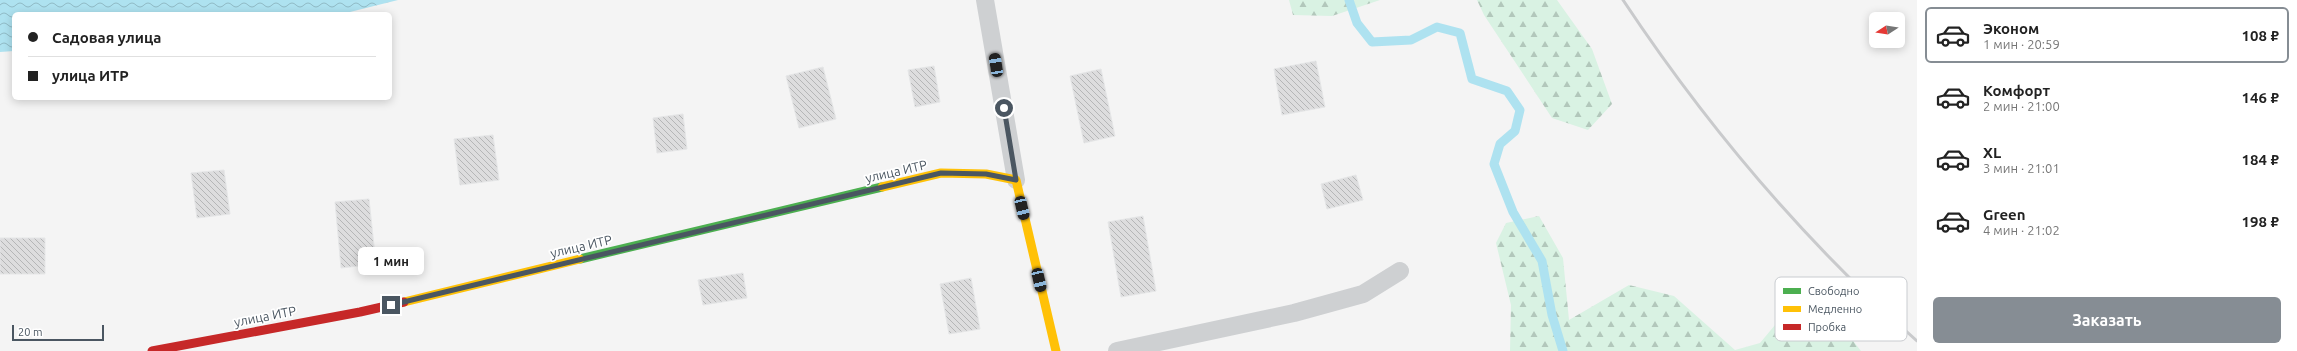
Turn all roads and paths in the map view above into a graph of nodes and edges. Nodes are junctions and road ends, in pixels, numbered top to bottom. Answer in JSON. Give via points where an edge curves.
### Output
{"nodes":[{"id":1,"x":985,"y":0,"type":"edge"},
{"id":2,"x":1016,"y":180,"type":"junction"},
{"id":3,"x":1400,"y":271,"type":"dead end"},
{"id":4,"x":152,"y":351,"type":"edge"},
{"id":5,"x":1056,"y":351,"type":"edge"},
{"id":6,"x":1117,"y":351,"type":"edge"}],
"edges":[{"from":1,"to":2,"type":"lane"},
{"from":2,"to":4,"type":"street","name":"улица ИТР","via":[[986,174],[941,173],[360,312]]},
{"from":2,"to":5,"type":"street"},
{"from":3,"to":6,"type":"lane","via":[[1363,294],[1294,313]]}]}
